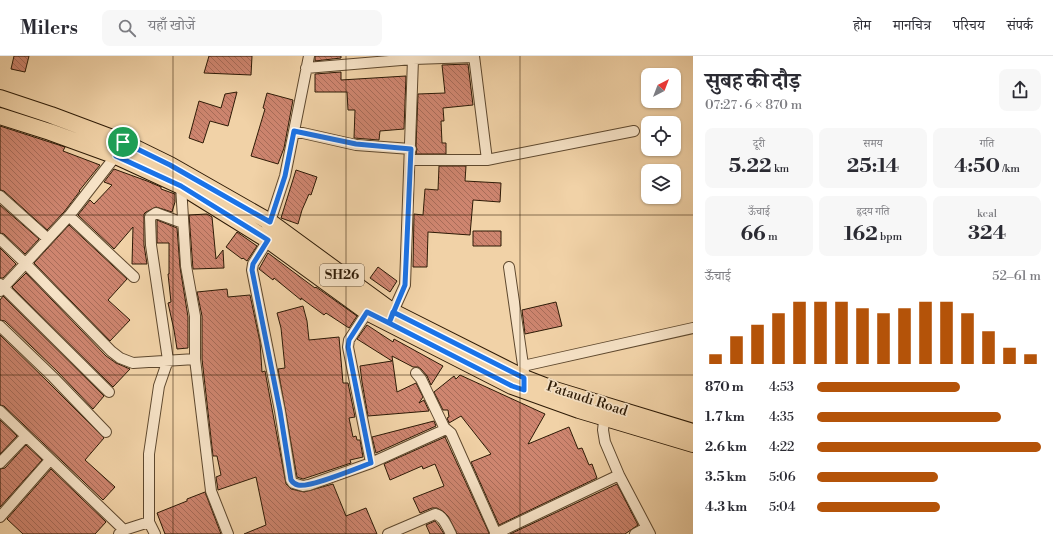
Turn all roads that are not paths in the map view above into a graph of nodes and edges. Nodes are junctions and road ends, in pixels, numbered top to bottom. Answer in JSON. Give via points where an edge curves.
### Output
{"nodes":[{"id":1,"x":309,"y":56,"type":"edge"},
{"id":2,"x":474,"y":56,"type":"edge"},
{"id":3,"x":400,"y":58,"type":"edge"},
{"id":4,"x":413,"y":59,"type":"junction"},
{"id":5,"x":306,"y":68,"type":"junction"},
{"id":6,"x":0,"y":98,"type":"edge"},
{"id":7,"x":0,"y":116,"type":"edge"},
{"id":8,"x":294,"y":131,"type":"junction"},
{"id":9,"x":634,"y":131,"type":"dead end"},
{"id":10,"x":120,"y":149,"type":"junction"},
{"id":11,"x":411,"y":149,"type":"junction"},
{"id":12,"x":410,"y":160,"type":"junction"},
{"id":13,"x":487,"y":160,"type":"junction"},
{"id":14,"x":181,"y":186,"type":"junction"},
{"id":15,"x":0,"y":196,"type":"edge"},
{"id":16,"x":69,"y":216,"type":"junction"},
{"id":17,"x":183,"y":223,"type":"junction"},
{"id":18,"x":266,"y":232,"type":"junction"},
{"id":19,"x":0,"y":238,"type":"edge"},
{"id":20,"x":48,"y":239,"type":"junction"},
{"id":21,"x":25,"y":263,"type":"junction"},
{"id":22,"x":509,"y":267,"type":"dead end"},
{"id":23,"x":134,"y":277,"type":"dead end"},
{"id":24,"x":1,"y":287,"type":"edge"},
{"id":25,"x":372,"y":306,"type":"junction"},
{"id":26,"x":391,"y":317,"type":"junction"},
{"id":27,"x":0,"y":326,"type":"edge"},
{"id":28,"x":693,"y":328,"type":"edge"},
{"id":29,"x":195,"y":359,"type":"junction"},
{"id":30,"x":168,"y":360,"type":"junction"},
{"id":31,"x":416,"y":373,"type":"dead end"},
{"id":32,"x":524,"y":378,"type":"junction"},
{"id":33,"x":109,"y":392,"type":"dead end"},
{"id":34,"x":0,"y":411,"type":"edge"},
{"id":35,"x":605,"y":412,"type":"junction"},
{"id":36,"x":445,"y":428,"type":"junction"},
{"id":37,"x":106,"y":432,"type":"dead end"},
{"id":38,"x":693,"y":432,"type":"edge"},
{"id":39,"x":26,"y":436,"type":"junction"},
{"id":40,"x":693,"y":444,"type":"edge"},
{"id":41,"x":50,"y":460,"type":"junction"},
{"id":42,"x":0,"y":463,"type":"edge"},
{"id":43,"x":371,"y":463,"type":"junction"},
{"id":44,"x":619,"y":475,"type":"junction"},
{"id":45,"x":0,"y":516,"type":"edge"},
{"id":46,"x":150,"y":522,"type":"junction"},
{"id":47,"x":648,"y":531,"type":"edge"},
{"id":48,"x":121,"y":532,"type":"edge"},
{"id":49,"x":155,"y":534,"type":"edge"},
{"id":50,"x":228,"y":534,"type":"edge"},
{"id":51,"x":388,"y":534,"type":"edge"},
{"id":52,"x":451,"y":534,"type":"edge"},
{"id":53,"x":495,"y":534,"type":"edge"},
{"id":54,"x":635,"y":534,"type":"edge"}],
"edges":[{"from":1,"to":5,"type":"street"},
{"from":2,"to":4,"type":"street"},
{"from":2,"to":13,"type":"street"},
{"from":3,"to":4,"type":"street"},
{"from":3,"to":5,"type":"street"},
{"from":4,"to":11,"type":"street"},
{"from":5,"to":8,"type":"street"},
{"from":6,"to":10,"type":"main road","number":"SH26","via":[[51,115]]},
{"from":7,"to":10,"type":"main road","number":"SH26","via":[[50,132]]},
{"from":8,"to":11,"type":"street","via":[[356,144]]},
{"from":8,"to":18,"type":"street","via":[[285,176]]},
{"from":9,"to":13,"type":"street"},
{"from":10,"to":14,"type":"main road","number":"SH26"},
{"from":10,"to":16,"type":"street"},
{"from":10,"to":18,"type":"main road","number":"SH26","via":[[170,165]]},
{"from":11,"to":12,"type":"street"},
{"from":12,"to":13,"type":"street"},
{"from":12,"to":26,"type":"street","via":[[405,285]]},
{"from":14,"to":17,"type":"street"},
{"from":14,"to":18,"type":"main road","number":"SH26"},
{"from":15,"to":20,"type":"street"},
{"from":16,"to":20,"type":"street"},
{"from":16,"to":23,"type":"street"},
{"from":17,"to":29,"type":"street","via":[[186,266],[195,316]]},
{"from":17,"to":30,"type":"street","via":[[156,213],[150,217],[151,245]]},
{"from":18,"to":25,"type":"main road","number":"SH26"},
{"from":18,"to":43,"type":"street","via":[[252,270],[291,480],[294,484],[309,485]]},
{"from":19,"to":21,"type":"street"},
{"from":20,"to":21,"type":"street"},
{"from":21,"to":24,"type":"street"},
{"from":21,"to":30,"type":"street","via":[[120,358],[133,363]]},
{"from":22,"to":32,"type":"street"},
{"from":24,"to":33,"type":"street"},
{"from":25,"to":26,"type":"main road","number":"SH26"},
{"from":25,"to":43,"type":"street","via":[[349,340],[348,347]]},
{"from":26,"to":32,"type":"main road","number":"SH26","via":[[512,386]]},
{"from":27,"to":37,"type":"street"},
{"from":28,"to":32,"type":"street"},
{"from":29,"to":30,"type":"street"},
{"from":29,"to":50,"type":"street","via":[[211,491]]},
{"from":30,"to":46,"type":"street","via":[[159,386],[149,454]]},
{"from":31,"to":36,"type":"street"},
{"from":32,"to":35,"type":"main road","number":"SH26","via":[[579,410]]},
{"from":34,"to":39,"type":"street"},
{"from":35,"to":38,"type":"main road","name":"Pataudi Road","number":"SH26"},
{"from":35,"to":40,"type":"main road","number":"SH26"},
{"from":35,"to":44,"type":"street","via":[[605,442]]},
{"from":36,"to":43,"type":"street"},
{"from":36,"to":53,"type":"street","via":[[451,433]]},
{"from":39,"to":41,"type":"street"},
{"from":39,"to":42,"type":"street"},
{"from":41,"to":45,"type":"street"},
{"from":41,"to":48,"type":"street"},
{"from":44,"to":47,"type":"street"},
{"from":44,"to":53,"type":"street"},
{"from":46,"to":48,"type":"street"},
{"from":46,"to":49,"type":"street"},
{"from":47,"to":54,"type":"street"},
{"from":51,"to":52,"type":"street","via":[[435,514],[442,517]]}]}
